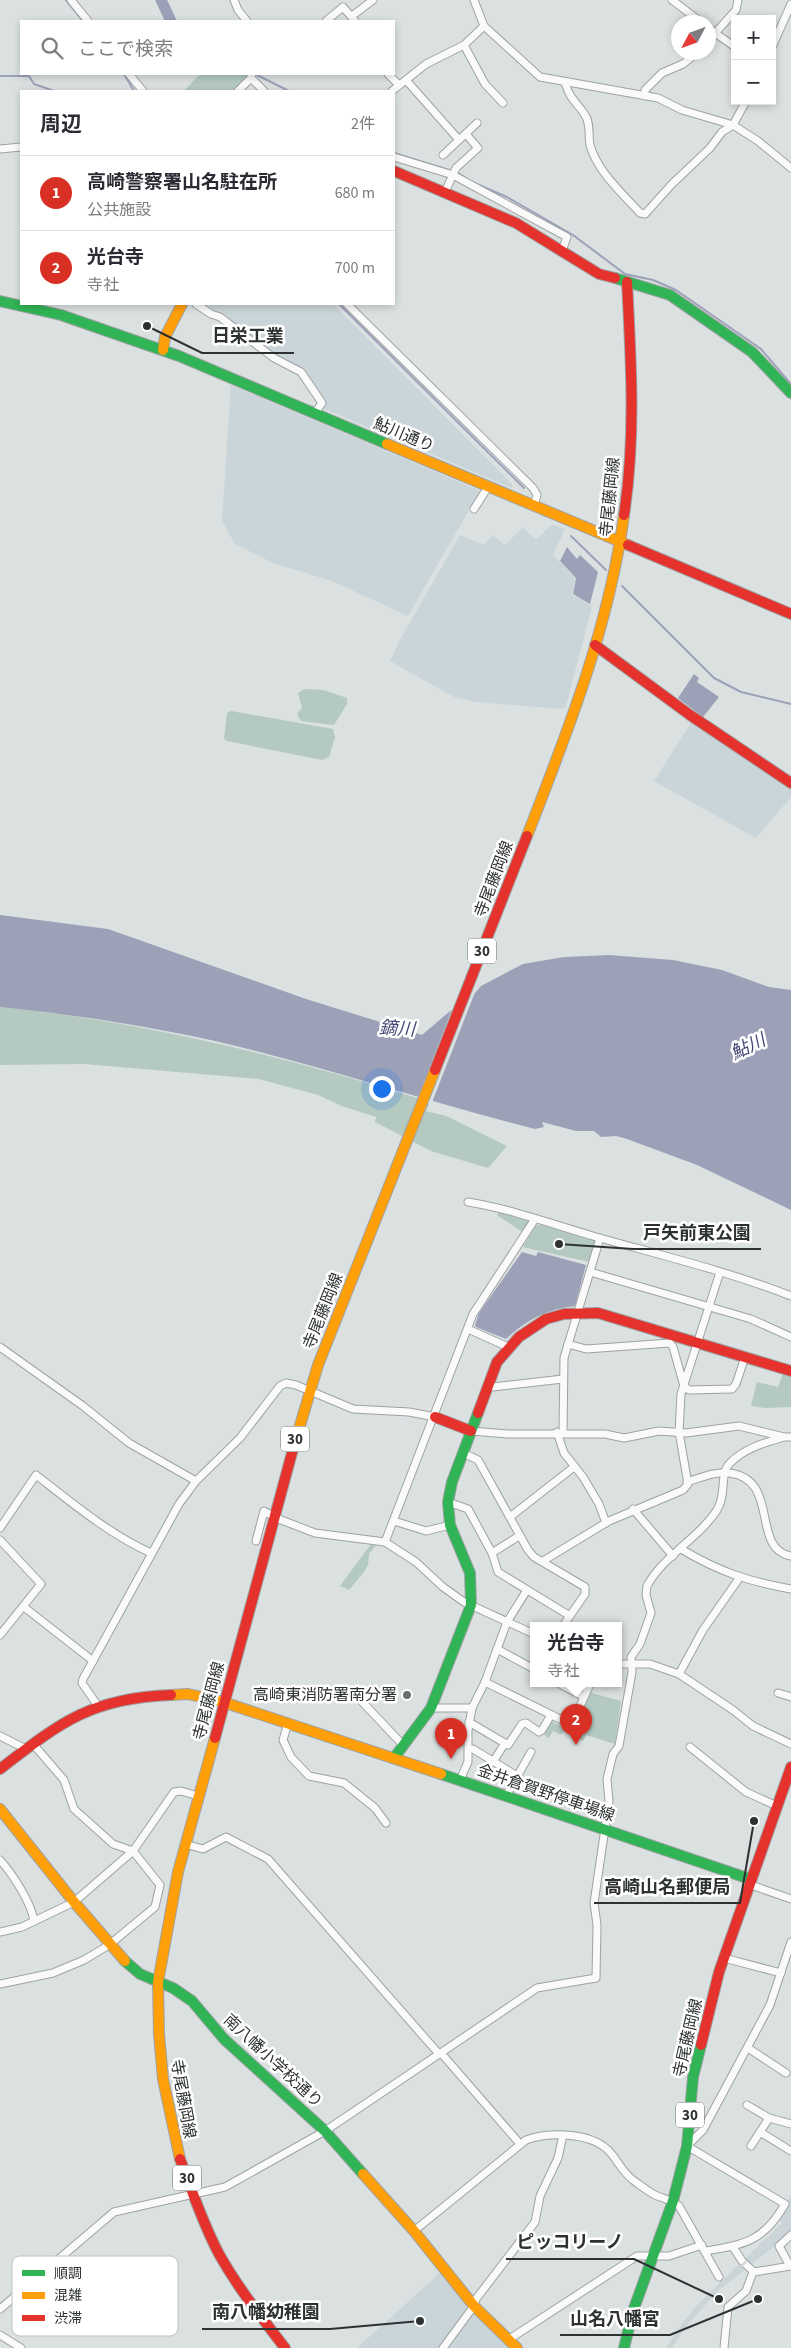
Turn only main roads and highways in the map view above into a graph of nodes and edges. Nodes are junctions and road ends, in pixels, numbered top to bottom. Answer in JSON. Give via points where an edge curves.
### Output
{"nodes":[{"id":1,"x":395,"y":171,"type":"edge"},
{"id":2,"x":627,"y":282,"type":"junction"},
{"id":3,"x":0,"y":301,"type":"edge"},
{"id":4,"x":181,"y":305,"type":"edge"},
{"id":5,"x":163,"y":350,"type":"junction"},
{"id":6,"x":791,"y":393,"type":"edge"},
{"id":7,"x":621,"y":543,"type":"junction"},
{"id":8,"x":791,"y":614,"type":"edge"},
{"id":9,"x":596,"y":645,"type":"junction"},
{"id":10,"x":791,"y":783,"type":"edge"},
{"id":11,"x":791,"y":1370,"type":"edge"},
{"id":12,"x":435,"y":1417,"type":"road end"},
{"id":13,"x":471,"y":1431,"type":"junction"},
{"id":14,"x":224,"y":1702,"type":"junction"},
{"id":15,"x":394,"y":1758,"type":"junction"},
{"id":16,"x":0,"y":1769,"type":"edge"},
{"id":17,"x":791,"y":1770,"type":"edge"},
{"id":18,"x":0,"y":1809,"type":"edge"},
{"id":19,"x":749,"y":1882,"type":"junction"},
{"id":20,"x":158,"y":1982,"type":"junction"},
{"id":21,"x":285,"y":2348,"type":"edge"},
{"id":22,"x":517,"y":2348,"type":"edge"},
{"id":23,"x":624,"y":2348,"type":"edge"}],
"edges":[{"from":1,"to":2,"type":"main road","via":[[516,223],[599,274]]},
{"from":2,"to":6,"type":"main road","via":[[670,295],[752,352]]},
{"from":2,"to":7,"type":"main road","name":"寺尾藤岡線","via":[[633,404]]},
{"from":3,"to":5,"type":"main road","name":"鮎川通り","via":[[60,315]]},
{"from":4,"to":5,"type":"main road","via":[[165,337]]},
{"from":5,"to":7,"type":"main road","name":"鮎川通り"},
{"from":7,"to":8,"type":"main road","name":"鮎川通り"},
{"from":7,"to":9,"type":"main road","name":"寺尾藤岡線","number":"30"},
{"from":9,"to":10,"type":"main road","via":[[690,715]]},
{"from":9,"to":14,"type":"main road","name":"寺尾藤岡線","number":"30","via":[[561,749],[404,1153],[336,1317],[299,1426]]},
{"from":11,"to":13,"type":"main road","via":[[610,1316],[578,1313],[546,1319],[508,1346],[497,1362]]},
{"from":12,"to":13,"type":"main road"},
{"from":13,"to":15,"type":"main road","via":[[448,1502],[450,1525],[470,1572],[471,1606],[431,1708]]},
{"from":14,"to":15,"type":"main road","name":"金井倉賀野停車場線"},
{"from":14,"to":16,"type":"main road","name":"金井倉賀野停車場線","via":[[188,1694],[171,1694],[140,1696],[98,1706],[73,1717]]},
{"from":14,"to":20,"type":"main road","name":"寺尾藤岡線","number":"30","via":[[186,1844]]},
{"from":15,"to":19,"type":"main road","name":"金井倉賀野停車場線","via":[[605,1829]]},
{"from":17,"to":19,"type":"main road","name":"寺尾藤岡線","number":"30"},
{"from":18,"to":20,"type":"main road","name":"南八幡小学校通り","via":[[109,1945],[130,1967]]},
{"from":19,"to":23,"type":"main road","name":"寺尾藤岡線","number":"30","via":[[696,2061],[687,2146],[673,2201],[633,2310]]},
{"from":20,"to":21,"type":"main road","name":"寺尾藤岡線","number":"30","via":[[163,2079],[179,2156],[219,2254]]},
{"from":20,"to":22,"type":"main road","name":"南八幡小学校通り","via":[[192,2001],[224,2039],[325,2131],[414,2231],[474,2306]]}]}
